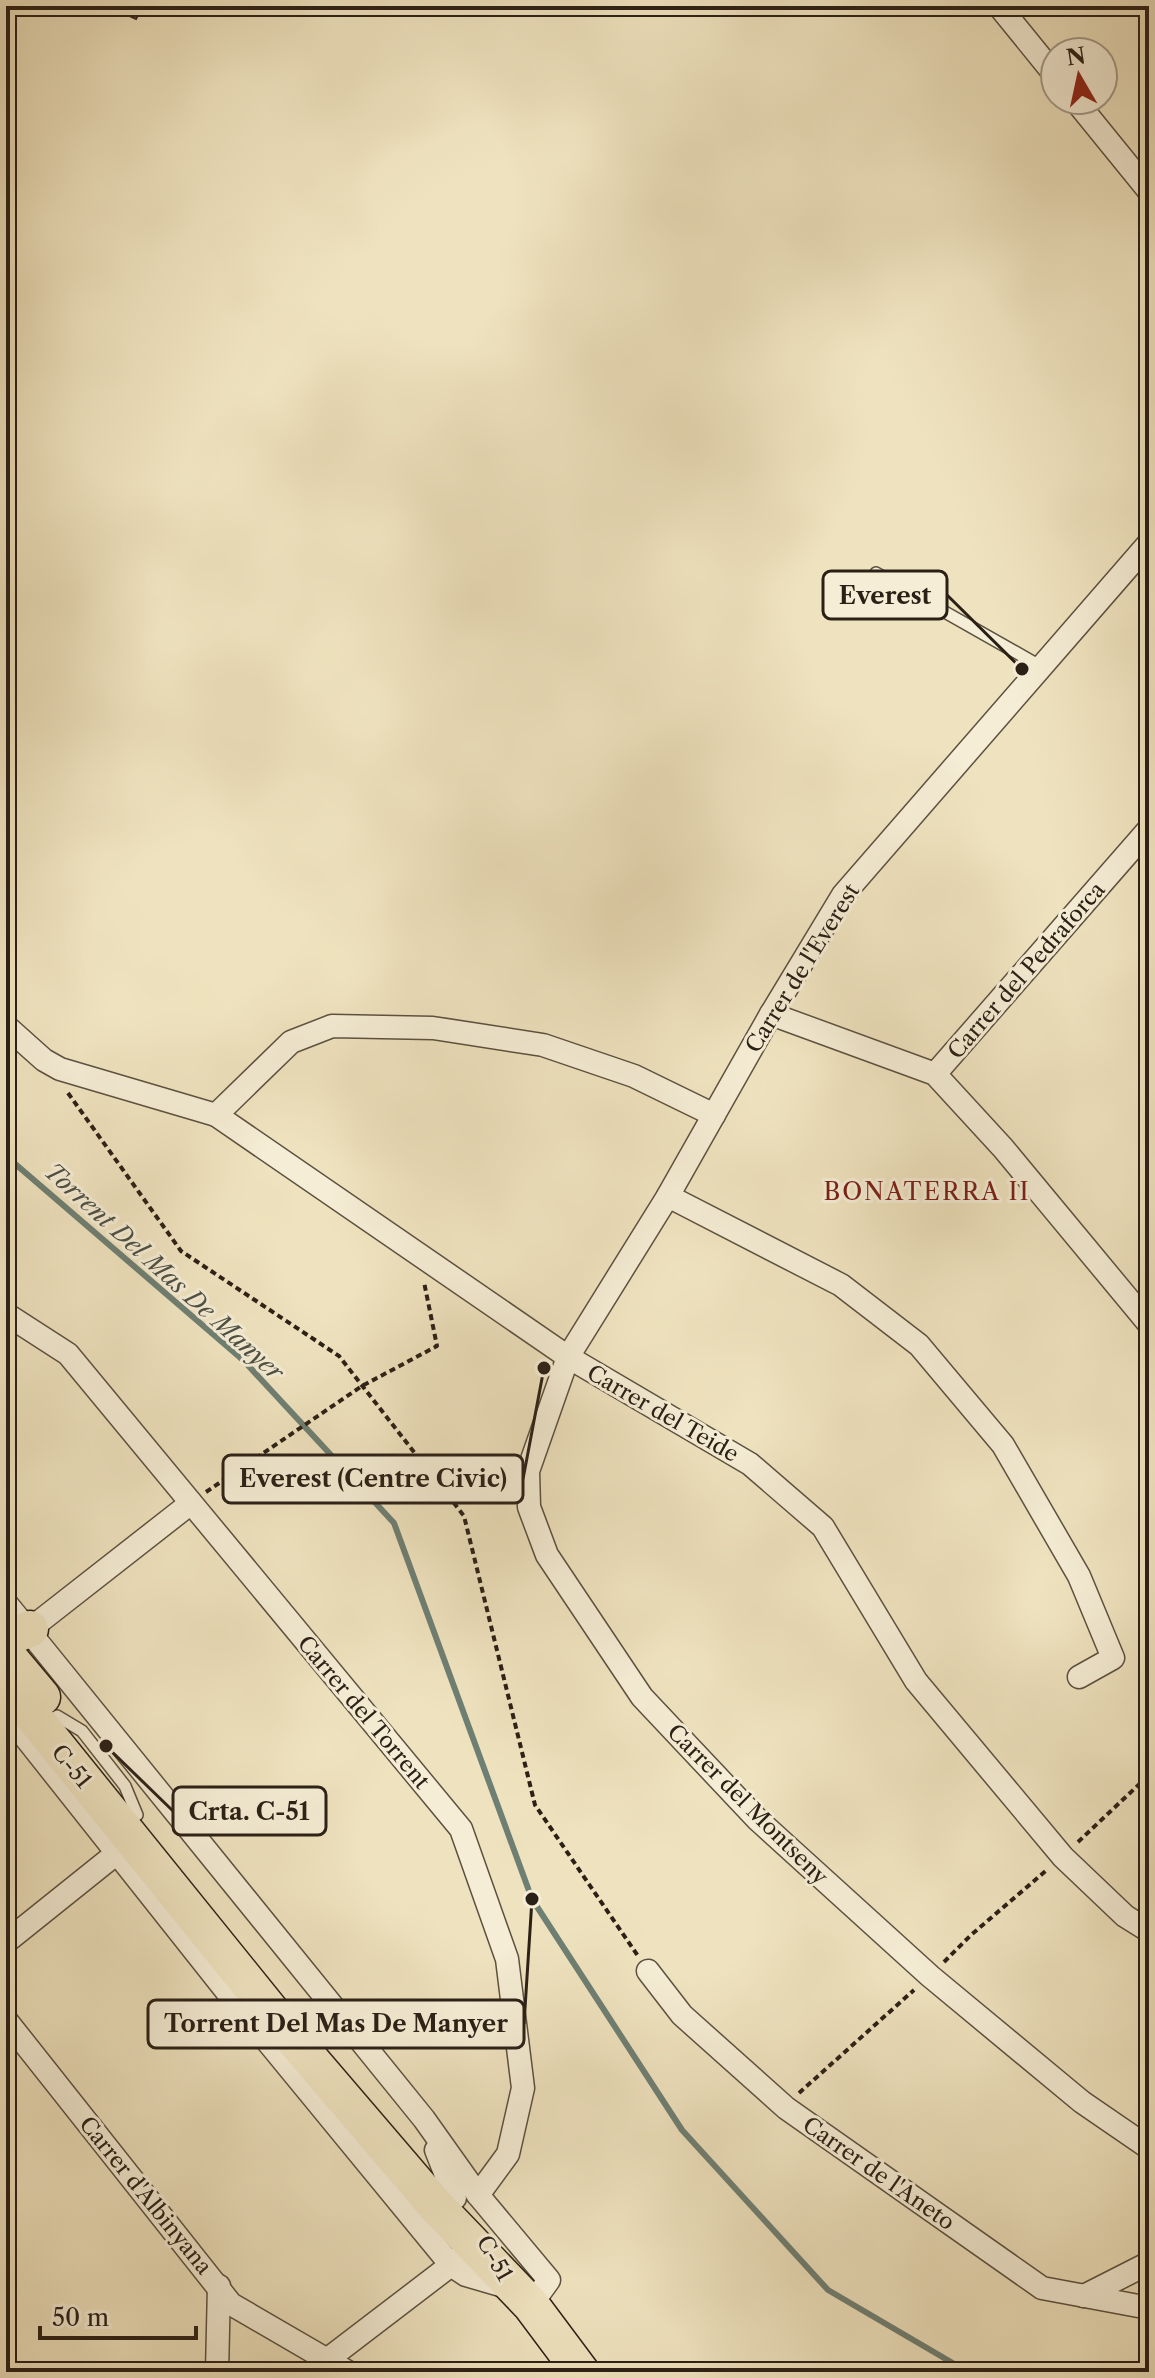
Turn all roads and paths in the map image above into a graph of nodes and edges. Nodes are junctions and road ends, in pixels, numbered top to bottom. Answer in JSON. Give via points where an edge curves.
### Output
{"nodes":[{"id":1,"x":999,"y":6,"type":"edge"},
{"id":2,"x":1039,"y":55,"type":"edge"},
{"id":3,"x":1088,"y":116,"type":"edge"},
{"id":4,"x":1149,"y":191,"type":"edge"},
{"id":5,"x":1149,"y":543,"type":"edge"},
{"id":6,"x":876,"y":573,"type":"dead end"},
{"id":7,"x":1040,"y":666,"type":"junction"},
{"id":8,"x":1149,"y":829,"type":"edge"},
{"id":9,"x":771,"y":1014,"type":"junction"},
{"id":10,"x":6,"y":1026,"type":"edge"},
{"id":11,"x":44,"y":1060,"type":"junction"},
{"id":12,"x":935,"y":1074,"type":"junction"},
{"id":13,"x":216,"y":1115,"type":"junction"},
{"id":14,"x":714,"y":1115,"type":"junction"},
{"id":15,"x":668,"y":1196,"type":"junction"},
{"id":16,"x":418,"y":1254,"type":"junction"},
{"id":17,"x":6,"y":1314,"type":"edge"},
{"id":18,"x":1149,"y":1324,"type":"edge"},
{"id":19,"x":568,"y":1357,"type":"junction"},
{"id":20,"x":362,"y":1386,"type":"junction"},
{"id":21,"x":191,"y":1503,"type":"junction"},
{"id":22,"x":6,"y":1603,"type":"edge"},
{"id":23,"x":14,"y":1640,"type":"edge"},
{"id":24,"x":1079,"y":1677,"type":"dead end"},
{"id":25,"x":6,"y":1683,"type":"edge"},
{"id":26,"x":6,"y":1713,"type":"edge"},
{"id":27,"x":1149,"y":1775,"type":"edge"},
{"id":28,"x":129,"y":1837,"type":"junction"},
{"id":29,"x":1063,"y":1857,"type":"junction"},
{"id":30,"x":1149,"y":1931,"type":"edge"},
{"id":31,"x":6,"y":1942,"type":"edge"},
{"id":32,"x":648,"y":1971,"type":"joint"},
{"id":33,"x":930,"y":1976,"type":"junction"},
{"id":34,"x":6,"y":2020,"type":"edge"},
{"id":35,"x":786,"y":2108,"type":"junction"},
{"id":36,"x":414,"y":2129,"type":"junction"},
{"id":37,"x":1149,"y":2148,"type":"edge"},
{"id":38,"x":467,"y":2197,"type":"junction"},
{"id":39,"x":461,"y":2255,"type":"junction"},
{"id":40,"x":1149,"y":2263,"type":"edge"},
{"id":41,"x":219,"y":2286,"type":"junction"},
{"id":42,"x":531,"y":2291,"type":"junction"},
{"id":43,"x":1084,"y":2296,"type":"junction"},
{"id":44,"x":1149,"y":2308,"type":"edge"},
{"id":45,"x":328,"y":2359,"type":"junction"},
{"id":46,"x":217,"y":2372,"type":"edge"},
{"id":47,"x":348,"y":2372,"type":"edge"},
{"id":48,"x":581,"y":2372,"type":"edge"}],
"edges":[{"from":1,"to":2,"type":"street"},
{"from":3,"to":4,"type":"street"},
{"from":5,"to":7,"type":"street","name":"Carrer de l'Everest"},
{"from":6,"to":7,"type":"lane"},
{"from":7,"to":9,"type":"street","name":"Carrer de l'Everest","via":[[843,895]]},
{"from":8,"to":12,"type":"street","name":"Carrer del Pedraforca"},
{"from":9,"to":12,"type":"street"},
{"from":9,"to":14,"type":"street","name":"Carrer de l'Everest"},
{"from":10,"to":11,"type":"street","name":"Carrer del Teide"},
{"from":11,"to":13,"type":"street","name":"Carrer del Teide"},
{"from":11,"to":20,"type":"path","via":[[181,1251],[339,1356]]},
{"from":12,"to":18,"type":"street"},
{"from":13,"to":14,"type":"street","via":[[291,1042],[332,1026],[433,1028],[543,1045],[634,1076]]},
{"from":13,"to":16,"type":"street","name":"Carrer del Teide"},
{"from":14,"to":15,"type":"street","name":"Carrer de l'Everest"},
{"from":15,"to":19,"type":"street","name":"Carrer de l'Everest"},
{"from":15,"to":24,"type":"street","via":[[841,1285],[919,1345],[1003,1445],[1079,1576],[1113,1658]]},
{"from":16,"to":19,"type":"street","name":"Carrer del Teide"},
{"from":16,"to":20,"type":"path","via":[[437,1346]]},
{"from":17,"to":21,"type":"street","name":"Carrer del Torrent","via":[[68,1354]]},
{"from":19,"to":29,"type":"street","name":"Carrer del Teide","via":[[750,1464],[823,1527],[916,1681]]},
{"from":19,"to":33,"type":"street","name":"Carrer del Montseny","via":[[528,1471],[529,1507],[547,1555],[642,1697],[757,1819]]},
{"from":20,"to":21,"type":"path"},
{"from":20,"to":32,"type":"path","via":[[464,1516],[535,1805]]},
{"from":21,"to":23,"type":"street"},
{"from":21,"to":38,"type":"street","name":"Carrer del Torrent","via":[[461,1829],[507,1959],[523,2088],[508,2154]]},
{"from":22,"to":23,"type":"street"},
{"from":23,"to":28,"type":"main road","name":"C-51"},
{"from":23,"to":36,"type":"street","via":[[175,1814]]},
{"from":25,"to":28,"type":"main road","name":"C-51"},
{"from":26,"to":28,"type":"street"},
{"from":27,"to":29,"type":"path"},
{"from":28,"to":31,"type":"street"},
{"from":28,"to":36,"type":"main road","name":"C-51","via":[[152,1851],[240,1959],[268,1979],[361,2092]]},
{"from":28,"to":39,"type":"main road","name":"C-51"},
{"from":29,"to":30,"type":"street","name":"Carrer del Teide","via":[[1125,1916]]},
{"from":29,"to":33,"type":"path"},
{"from":32,"to":35,"type":"street","name":"Carrer de l'Aneto","via":[[682,2015]]},
{"from":33,"to":35,"type":"path"},
{"from":33,"to":37,"type":"street","name":"Carrer del Montseny","via":[[1082,2102]]},
{"from":34,"to":41,"type":"street","name":"Carrer d'Albinyana"},
{"from":35,"to":43,"type":"street","name":"Carrer de l'Aneto","via":[[1042,2288]]},
{"from":36,"to":38,"type":"main road","name":"C-51"},
{"from":36,"to":39,"type":"main road","via":[[416,2167],[468,2230]]},
{"from":38,"to":42,"type":"main road","name":"C-51","via":[[483,2236]]},
{"from":39,"to":42,"type":"main road","name":"C-51"},
{"from":39,"to":45,"type":"street"},
{"from":40,"to":43,"type":"street"},
{"from":41,"to":45,"type":"street","name":"Carrer d'Albinyana","via":[[231,2304]]},
{"from":41,"to":46,"type":"street"},
{"from":42,"to":48,"type":"main road"},
{"from":43,"to":44,"type":"street","name":"Carrer de l'Aneto"},
{"from":45,"to":47,"type":"street","name":"Carrer d'Albinyana"}]}
